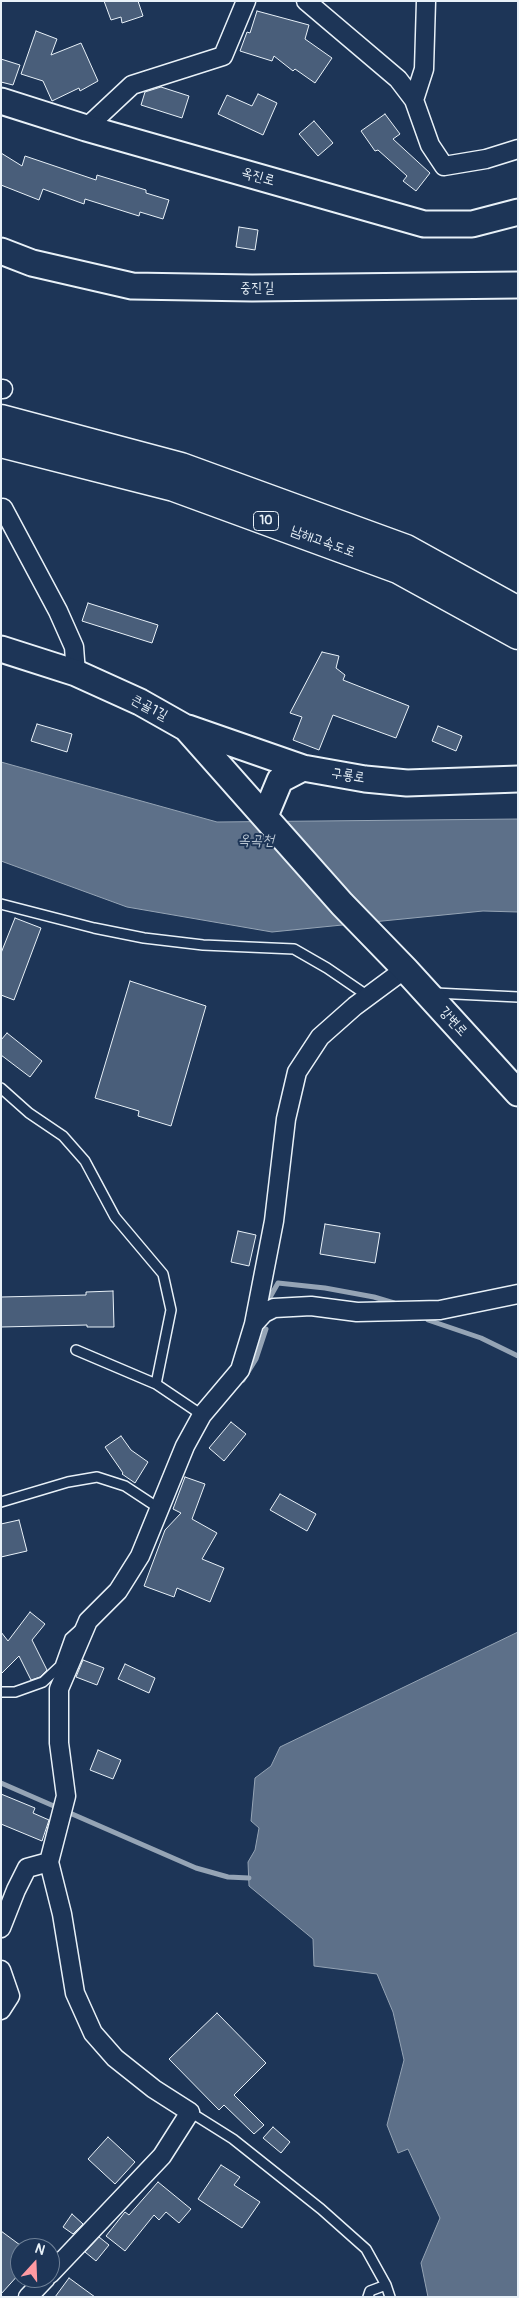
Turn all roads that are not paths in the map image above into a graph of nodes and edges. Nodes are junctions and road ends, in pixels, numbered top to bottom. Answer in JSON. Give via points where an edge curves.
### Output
{"nodes":[{"id":1,"x":246,"y":1,"type":"edge"},
{"id":2,"x":306,"y":1,"type":"edge"},
{"id":3,"x":426,"y":1,"type":"edge"},
{"id":4,"x":414,"y":100,"type":"junction"},
{"id":5,"x":1,"y":101,"type":"edge"},
{"id":6,"x":86,"y":128,"type":"junction"},
{"id":7,"x":518,"y":149,"type":"edge"},
{"id":8,"x":518,"y":212,"type":"edge"},
{"id":9,"x":1,"y":251,"type":"edge"},
{"id":10,"x":518,"y":285,"type":"edge"},
{"id":11,"x":1,"y":419,"type":"edge"},
{"id":12,"x":1,"y":443,"type":"edge"},
{"id":13,"x":3,"y":508,"type":"dead end"},
{"id":14,"x":518,"y":611,"type":"edge"},
{"id":15,"x":518,"y":635,"type":"edge"},
{"id":16,"x":1,"y":649,"type":"edge"},
{"id":17,"x":76,"y":673,"type":"junction"},
{"id":18,"x":186,"y":728,"type":"junction"},
{"id":19,"x":303,"y":768,"type":"junction"},
{"id":20,"x":518,"y":779,"type":"edge"},
{"id":21,"x":265,"y":816,"type":"junction"},
{"id":22,"x":1,"y":904,"type":"edge"},
{"id":23,"x":388,"y":953,"type":"joint"},
{"id":24,"x":405,"y":969,"type":"junction"},
{"id":25,"x":427,"y":993,"type":"junction"},
{"id":26,"x":368,"y":996,"type":"junction"},
{"id":27,"x":518,"y":998,"type":"edge"},
{"id":28,"x":1,"y":1088,"type":"edge"},
{"id":29,"x":518,"y":1093,"type":"edge"},
{"id":30,"x":518,"y":1294,"type":"edge"},
{"id":31,"x":254,"y":1324,"type":"junction"},
{"id":32,"x":76,"y":1350,"type":"dead end"},
{"id":33,"x":156,"y":1384,"type":"junction"},
{"id":34,"x":202,"y":1415,"type":"junction"},
{"id":35,"x":1,"y":1502,"type":"edge"},
{"id":36,"x":160,"y":1509,"type":"junction"},
{"id":37,"x":88,"y":1621,"type":"junction"},
{"id":38,"x":1,"y":1692,"type":"edge"},
{"id":39,"x":49,"y":1862,"type":"junction"},
{"id":40,"x":1,"y":1928,"type":"edge"},
{"id":41,"x":1,"y":1970,"type":"edge"},
{"id":42,"x":1,"y":2010,"type":"edge"},
{"id":43,"x":190,"y":2112,"type":"junction"},
{"id":44,"x":60,"y":2263,"type":"edge"},
{"id":45,"x":386,"y":2285,"type":"junction"},
{"id":46,"x":368,"y":2297,"type":"edge"},
{"id":47,"x":390,"y":2297,"type":"edge"}],
"edges":[{"from":1,"to":6,"type":"street","via":[[223,56],[132,85]]},
{"from":2,"to":4,"type":"street","via":[[398,79]]},
{"from":3,"to":4,"type":"street","via":[[424,69]]},
{"from":4,"to":7,"type":"street","via":[[430,145],[444,166],[486,159]]},
{"from":5,"to":6,"type":"main road","name":"옥진로"},
{"from":6,"to":8,"type":"main road","name":"옥진로","via":[[424,224],[472,224]]},
{"from":9,"to":10,"type":"main road","name":"중진길","via":[[32,263],[132,286]]},
{"from":11,"to":14,"type":"highway","name":"남해고속도로","number":"10","via":[[181,467],[396,546]]},
{"from":12,"to":15,"type":"highway","name":"남해고속도로","number":"10","via":[[174,487],[398,569]]},
{"from":13,"to":17,"type":"street","via":[[74,647]]},
{"from":16,"to":17,"type":"main road","name":"큰골1길"},
{"from":17,"to":18,"type":"main road","name":"큰골1길","via":[[140,702]]},
{"from":18,"to":19,"type":"main road","name":"구룡로"},
{"from":18,"to":21,"type":"main road","name":"큰골1길"},
{"from":19,"to":20,"type":"main road","name":"구룡로","via":[[407,783]]},
{"from":19,"to":21,"type":"main road","via":[[280,780]]},
{"from":21,"to":23,"type":"main road","name":"큰골1길"},
{"from":22,"to":26,"type":"lane","via":[[144,938],[203,945],[294,949]]},
{"from":23,"to":24,"type":"main road","name":"강변로"},
{"from":24,"to":25,"type":"main road","name":"강변로"},
{"from":24,"to":26,"type":"street"},
{"from":25,"to":27,"type":"lane"},
{"from":25,"to":29,"type":"main road","name":"강변로"},
{"from":26,"to":31,"type":"street","via":[[320,1037],[297,1072],[286,1119],[274,1221]]},
{"from":28,"to":33,"type":"lane","via":[[29,1114],[63,1136],[85,1161],[115,1217],[163,1274],[171,1310]]},
{"from":30,"to":31,"type":"street","via":[[440,1310],[357,1312],[311,1306],[274,1308]]},
{"from":31,"to":34,"type":"street","via":[[240,1370]]},
{"from":32,"to":33,"type":"lane"},
{"from":33,"to":34,"type":"lane"},
{"from":34,"to":36,"type":"street","via":[[185,1446]]},
{"from":35,"to":36,"type":"lane","via":[[97,1477],[125,1486]]},
{"from":36,"to":37,"type":"street","via":[[140,1556],[118,1591]]},
{"from":37,"to":38,"type":"lane","via":[[70,1638],[60,1666],[43,1682],[15,1692]]},
{"from":37,"to":39,"type":"street","via":[[59,1689],[59,1743],[66,1796]]},
{"from":39,"to":40,"type":"street","via":[[27,1868]]},
{"from":39,"to":43,"type":"street","via":[[62,1914],[75,1993],[93,2033],[115,2058]]},
{"from":41,"to":42,"type":"street","via":[[10,1996]]},
{"from":43,"to":44,"type":"street","via":[[162,2156]]},
{"from":43,"to":45,"type":"lane","via":[[233,2140],[328,2215],[366,2249]]},
{"from":45,"to":46,"type":"lane","via":[[370,2291]]},
{"from":45,"to":47,"type":"lane"}]}
